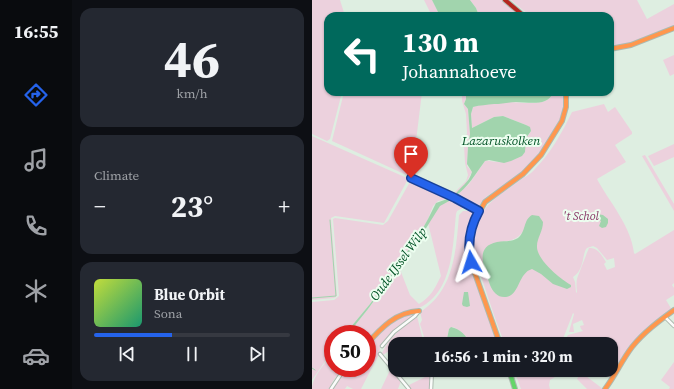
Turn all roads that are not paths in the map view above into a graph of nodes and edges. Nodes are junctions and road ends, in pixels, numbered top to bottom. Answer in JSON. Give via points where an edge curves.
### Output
{"nodes":[{"id":1,"x":505,"y":0,"type":"edge"},
{"id":2,"x":519,"y":12,"type":"edge"},
{"id":3,"x":674,"y":28,"type":"edge"},
{"id":4,"x":614,"y":48,"type":"edge"},
{"id":5,"x":566,"y":96,"type":"edge"},
{"id":6,"x":411,"y":178,"type":"dead end"},
{"id":7,"x":479,"y":211,"type":"junction"},
{"id":8,"x":674,"y":310,"type":"edge"},
{"id":9,"x":419,"y":311,"type":"joint"},
{"id":10,"x":665,"y":317,"type":"junction"},
{"id":11,"x":674,"y":326,"type":"edge"},
{"id":12,"x":376,"y":334,"type":"edge"},
{"id":13,"x":498,"y":337,"type":"edge"},
{"id":14,"x":382,"y":346,"type":"dead end"},
{"id":15,"x":380,"y":354,"type":"dead end"},
{"id":16,"x":339,"y":377,"type":"edge"},
{"id":17,"x":432,"y":377,"type":"edge"},
{"id":18,"x":511,"y":377,"type":"edge"},
{"id":19,"x":330,"y":389,"type":"edge"},
{"id":20,"x":409,"y":389,"type":"edge"},
{"id":21,"x":431,"y":389,"type":"edge"},
{"id":22,"x":515,"y":389,"type":"edge"},
{"id":23,"x":605,"y":389,"type":"edge"}],
"edges":[{"from":1,"to":2,"type":"main road"},
{"from":3,"to":4,"type":"main road","via":[[631,45]]},
{"from":5,"to":7,"type":"main road","via":[[562,121],[541,155],[523,174],[493,195]]},
{"from":6,"to":7,"type":"main road"},
{"from":7,"to":13,"type":"main road","via":[[469,240],[470,257]]},
{"from":8,"to":10,"type":"main road"},
{"from":9,"to":12,"type":"main road","via":[[393,320]]},
{"from":9,"to":14,"type":"street"},
{"from":10,"to":11,"type":"street"},
{"from":10,"to":23,"type":"main road","via":[[636,342]]},
{"from":15,"to":20,"type":"street"},
{"from":16,"to":19,"type":"street"},
{"from":17,"to":21,"type":"street"},
{"from":18,"to":22,"type":"main road"}]}
